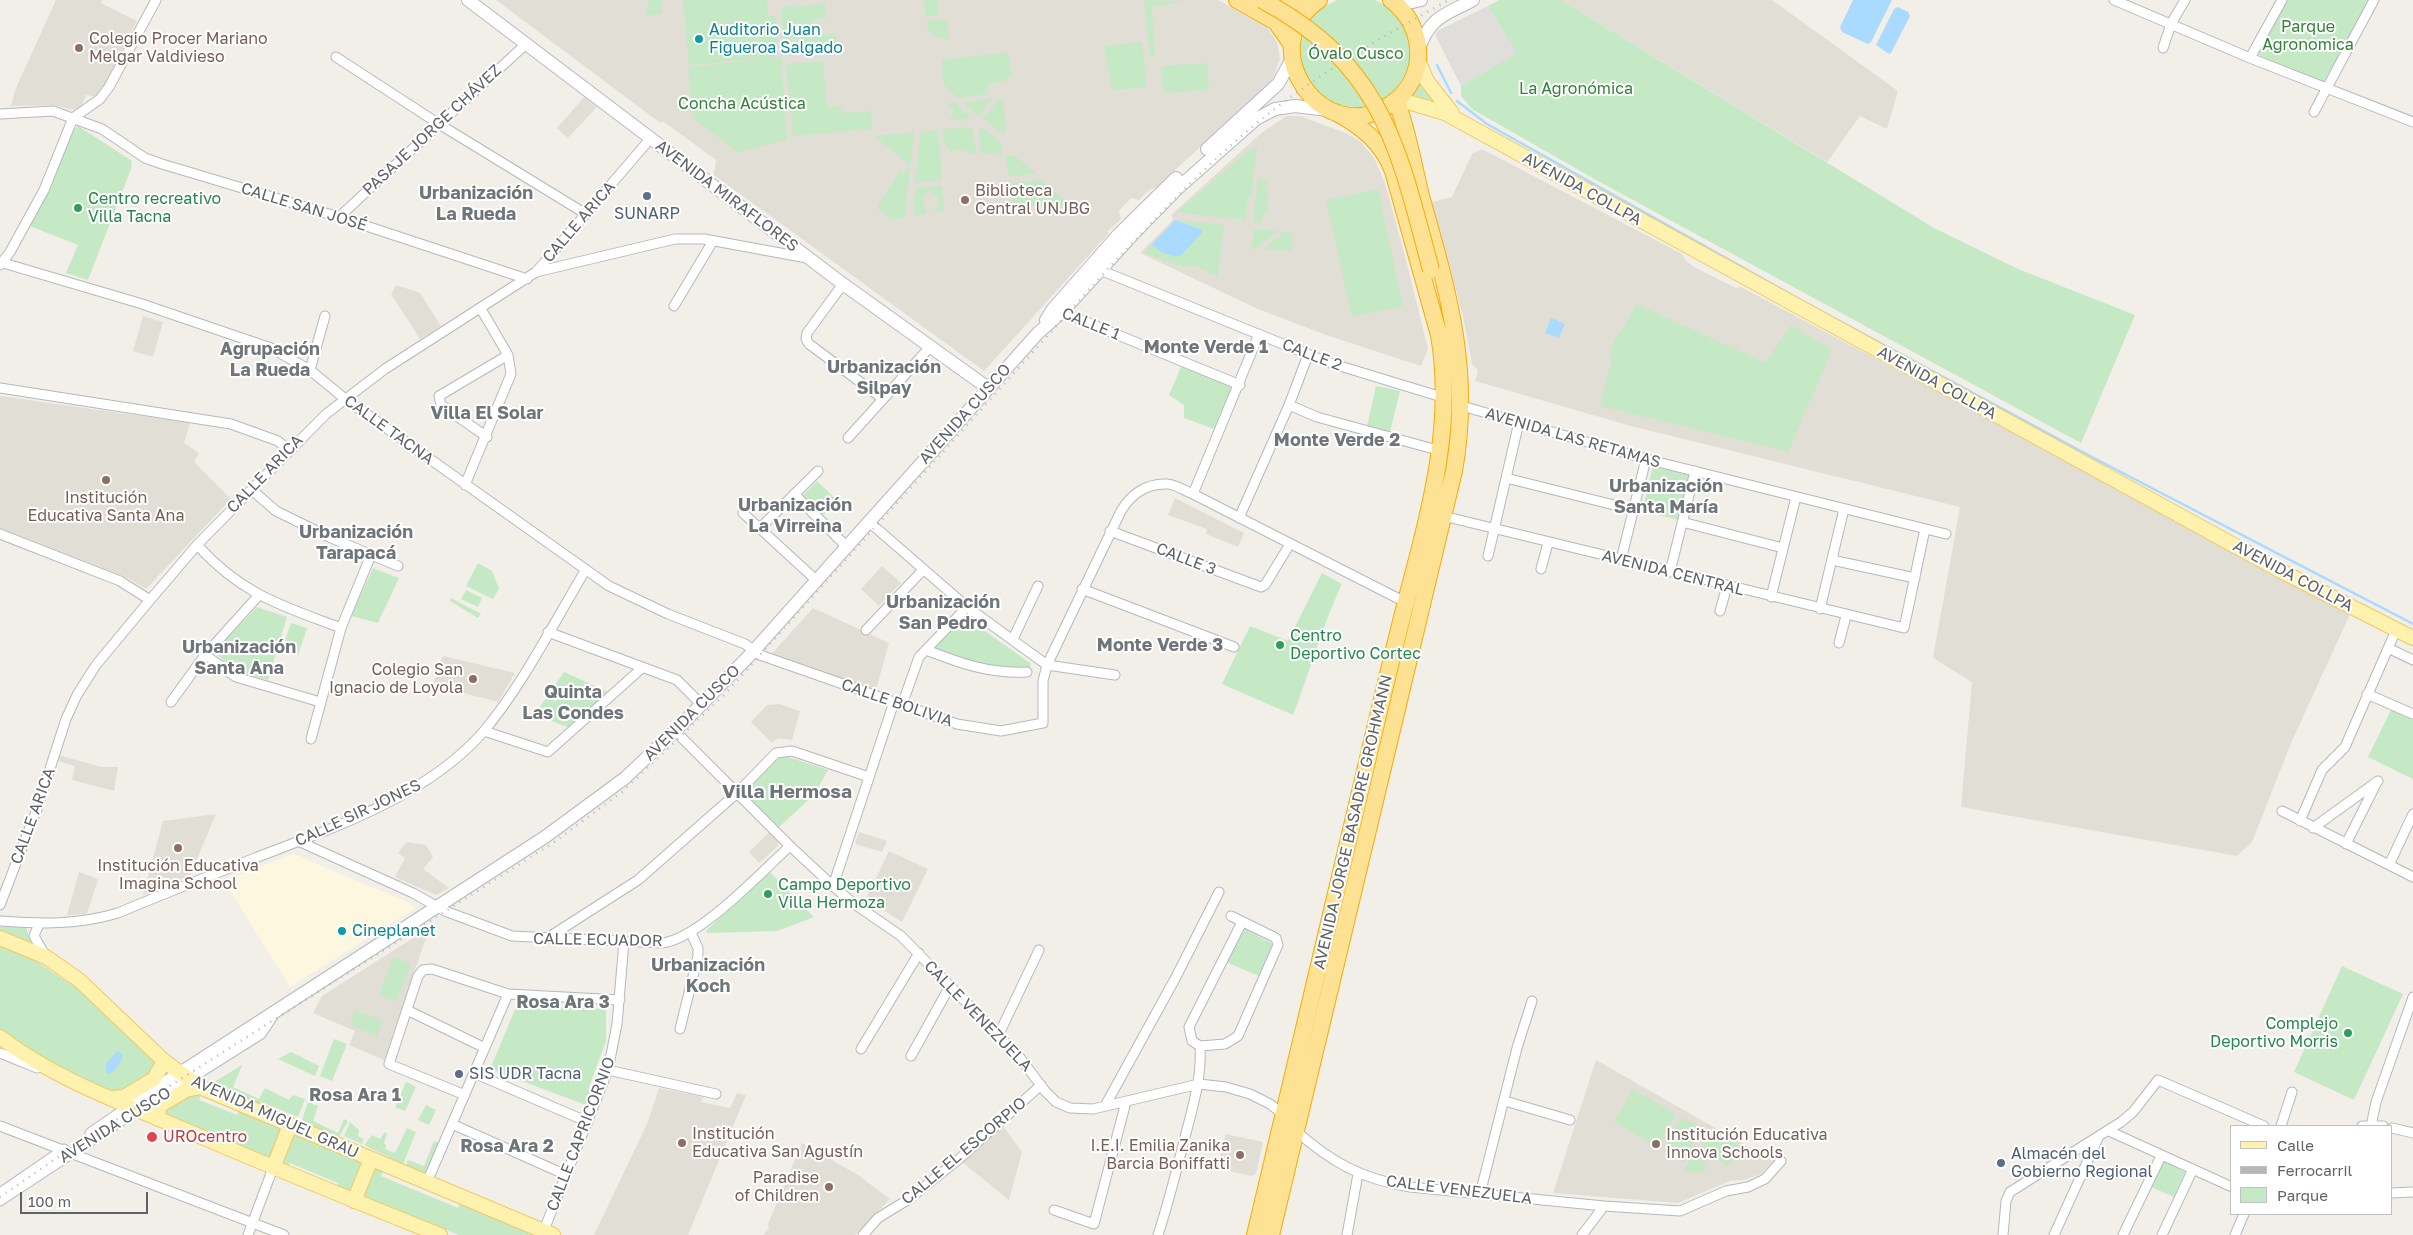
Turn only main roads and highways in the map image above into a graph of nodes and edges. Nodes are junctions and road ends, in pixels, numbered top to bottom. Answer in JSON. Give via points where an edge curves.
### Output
{"nodes":[{"id":1,"x":468,"y":0,"type":"edge"},
{"id":2,"x":1236,"y":0,"type":"edge"},
{"id":3,"x":1262,"y":0,"type":"edge"},
{"id":4,"x":1288,"y":0,"type":"edge"},
{"id":5,"x":1313,"y":0,"type":"edge"},
{"id":6,"x":1320,"y":0,"type":"edge"},
{"id":7,"x":1421,"y":0,"type":"edge"},
{"id":8,"x":1473,"y":0,"type":"edge"},
{"id":9,"x":1392,"y":1,"type":"edge"},
{"id":10,"x":1292,"y":52,"type":"junction"},
{"id":11,"x":1418,"y":55,"type":"junction"},
{"id":12,"x":1397,"y":100,"type":"junction"},
{"id":13,"x":1332,"y":111,"type":"junction"},
{"id":14,"x":1463,"y":124,"type":"junction"},
{"id":15,"x":1431,"y":270,"type":"junction"},
{"id":16,"x":1058,"y":311,"type":"junction"},
{"id":17,"x":1455,"y":330,"type":"junction"},
{"id":18,"x":1438,"y":335,"type":"junction"},
{"id":19,"x":988,"y":388,"type":"junction"},
{"id":20,"x":2413,"y":638,"type":"edge"},
{"id":21,"x":1385,"y":718,"type":"junction"},
{"id":22,"x":1354,"y":850,"type":"junction"},
{"id":23,"x":0,"y":938,"type":"edge"},
{"id":24,"x":0,"y":1037,"type":"edge"},
{"id":25,"x":164,"y":1061,"type":"junction"},
{"id":26,"x":183,"y":1076,"type":"junction"},
{"id":27,"x":200,"y":1087,"type":"junction"},
{"id":28,"x":110,"y":1098,"type":"junction"},
{"id":29,"x":133,"y":1108,"type":"junction"},
{"id":30,"x":158,"y":1119,"type":"junction"},
{"id":31,"x":290,"y":1125,"type":"junction"},
{"id":32,"x":371,"y":1159,"type":"junction"},
{"id":33,"x":273,"y":1168,"type":"junction"},
{"id":34,"x":354,"y":1200,"type":"junction"},
{"id":35,"x":546,"y":1234,"type":"edge"},
{"id":36,"x":440,"y":1235,"type":"edge"},
{"id":37,"x":1255,"y":1235,"type":"edge"},
{"id":38,"x":1271,"y":1235,"type":"edge"}],
"edges":[{"from":1,"to":19,"type":"main road","name":"AVENIDA MIRAFLORES","via":[[809,258]]},
{"from":2,"to":10,"type":"highway","via":[[1276,22]]},
{"from":3,"to":15,"type":"highway","bridge":true,"via":[[1303,24],[1328,44],[1350,66],[1368,92],[1384,119],[1404,172]]},
{"from":4,"to":5,"type":"highway"},
{"from":6,"to":10,"type":"highway","via":[[1299,22]]},
{"from":7,"to":9,"type":"main road","via":[[1404,4]]},
{"from":8,"to":11,"type":"main road","via":[[1434,21],[1424,34]]},
{"from":9,"to":11,"type":"highway","via":[[1410,21]]},
{"from":10,"to":13,"type":"highway","via":[[1303,88],[1318,104]]},
{"from":10,"to":16,"type":"main road","name":"AVENIDA CUSCO","via":[[1278,84],[1141,212]]},
{"from":11,"to":12,"type":"highway","via":[[1413,78]]},
{"from":11,"to":14,"type":"main road","via":[[1427,81]]},
{"from":12,"to":13,"type":"highway","via":[[1367,114],[1345,115]]},
{"from":12,"to":14,"type":"main road","name":"AVENIDA COLLPA","via":[[1436,109]]},
{"from":12,"to":17,"type":"highway","name":"AVENIDA JORGE BASADRE GROHMANN"},
{"from":13,"to":16,"type":"main road","name":"AVENIDA CUSCO","via":[[1295,106],[1275,109],[1256,119],[1178,188]]},
{"from":13,"to":18,"type":"highway","name":"AVENIDA JORGE BASADRE GROHMANN","via":[[1354,122],[1375,139],[1391,165]]},
{"from":14,"to":20,"type":"main road","name":"AVENIDA COLLPA","via":[[2282,572]]},
{"from":15,"to":17,"type":"highway"},
{"from":15,"to":18,"type":"highway"},
{"from":16,"to":19,"type":"main road","name":"AVENIDA CUSCO"},
{"from":17,"to":21,"type":"highway","name":"AVENIDA JORGE BASADRE GROHMANN","via":[[1462,406],[1457,456],[1421,609]]},
{"from":18,"to":21,"type":"highway","name":"AVENIDA JORGE BASADRE GROHMANN","via":[[1444,398],[1441,451],[1427,523],[1406,602]]},
{"from":19,"to":26,"type":"main road","name":"AVENIDA CUSCO","via":[[754,651],[644,762],[598,800],[545,837],[275,1011]]},
{"from":21,"to":22,"type":"highway","name":"AVENIDA JORGE BASADRE GROHMANN"},
{"from":22,"to":37,"type":"highway","name":"AVENIDA JORGE BASADRE GROHMANN","via":[[1283,1113]]},
{"from":22,"to":38,"type":"highway","name":"AVENIDA JORGE BASADRE GROHMANN"},
{"from":23,"to":25,"type":"main road","name":"AVENIDA MIGUEL GRAU","via":[[46,957],[79,980]]},
{"from":24,"to":28,"type":"main road","via":[[59,1076]]},
{"from":25,"to":26,"type":"main road","name":"AVENIDA MIGUEL GRAU"},
{"from":25,"to":28,"type":"main road","via":[[154,1080],[124,1097]]},
{"from":26,"to":27,"type":"main road","name":"AVENIDA MIGUEL GRAU"},
{"from":26,"to":29,"type":"main road","name":"AVENIDA CUSCO"},
{"from":27,"to":30,"type":"main road","via":[[186,1090],[158,1106]]},
{"from":27,"to":31,"type":"main road","name":"AVENIDA MIGUEL GRAU"},
{"from":28,"to":29,"type":"main road"},
{"from":29,"to":30,"type":"main road"},
{"from":30,"to":33,"type":"main road"},
{"from":31,"to":32,"type":"main road","name":"AVENIDA MIGUEL GRAU"},
{"from":31,"to":33,"type":"main road"},
{"from":32,"to":34,"type":"main road"},
{"from":32,"to":35,"type":"main road","name":"AVENIDA MIGUEL GRAU"},
{"from":33,"to":34,"type":"main road"},
{"from":34,"to":36,"type":"main road"}]}
